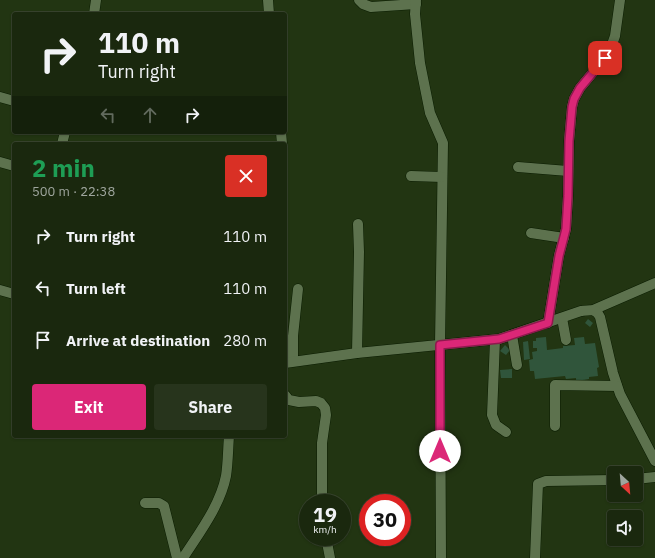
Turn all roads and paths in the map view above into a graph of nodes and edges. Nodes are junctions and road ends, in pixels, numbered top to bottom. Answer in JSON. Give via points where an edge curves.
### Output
{"nodes":[{"id":1,"x":96,"y":0,"type":"edge"},
{"id":2,"x":268,"y":0,"type":"edge"},
{"id":3,"x":359,"y":0,"type":"edge"},
{"id":4,"x":620,"y":0,"type":"edge"},
{"id":5,"x":416,"y":2,"type":"edge"},
{"id":6,"x":94,"y":12,"type":"edge"},
{"id":7,"x":269,"y":12,"type":"edge"},
{"id":8,"x":0,"y":97,"type":"edge"},
{"id":9,"x":12,"y":100,"type":"edge"},
{"id":10,"x":0,"y":162,"type":"edge"},
{"id":11,"x":12,"y":165,"type":"edge"},
{"id":12,"x":518,"y":167,"type":"dead end"},
{"id":13,"x":568,"y":171,"type":"junction"},
{"id":14,"x":411,"y":176,"type":"dead end"},
{"id":15,"x":442,"y":177,"type":"junction"},
{"id":16,"x":358,"y":224,"type":"dead end"},
{"id":17,"x":531,"y":233,"type":"dead end"},
{"id":18,"x":564,"y":238,"type":"junction"},
{"id":19,"x":655,"y":283,"type":"edge"},
{"id":20,"x":298,"y":289,"type":"dead end"},
{"id":21,"x":0,"y":290,"type":"edge"},
{"id":22,"x":12,"y":293,"type":"edge"},
{"id":23,"x":593,"y":310,"type":"junction"},
{"id":24,"x":562,"y":318,"type":"junction"},
{"id":25,"x":548,"y":323,"type":"junction"},
{"id":26,"x":512,"y":335,"type":"junction"},
{"id":27,"x":495,"y":340,"type":"junction"},
{"id":28,"x":566,"y":340,"type":"dead end"},
{"id":29,"x":440,"y":345,"type":"junction"},
{"id":30,"x":357,"y":353,"type":"junction"},
{"id":31,"x":289,"y":362,"type":"edge"},
{"id":32,"x":517,"y":365,"type":"dead end"},
{"id":33,"x":617,"y":386,"type":"junction"},
{"id":34,"x":287,"y":398,"type":"edge"},
{"id":35,"x":555,"y":426,"type":"dead end"},
{"id":36,"x":506,"y":432,"type":"dead end"},
{"id":37,"x":229,"y":438,"type":"edge"},
{"id":38,"x":655,"y":460,"type":"edge"},
{"id":39,"x":655,"y":477,"type":"edge"},
{"id":40,"x":643,"y":478,"type":"edge"},
{"id":41,"x":607,"y":480,"type":"edge"},
{"id":42,"x":322,"y":494,"type":"edge"},
{"id":43,"x":145,"y":503,"type":"dead end"},
{"id":44,"x":328,"y":546,"type":"edge"},
{"id":45,"x":178,"y":558,"type":"edge"},
{"id":46,"x":183,"y":558,"type":"edge"},
{"id":47,"x":330,"y":558,"type":"edge"},
{"id":48,"x":441,"y":558,"type":"edge"},
{"id":49,"x":534,"y":558,"type":"edge"}],
"edges":[{"from":1,"to":6,"type":"street"},
{"from":2,"to":7,"type":"street"},
{"from":3,"to":5,"type":"street","via":[[371,6]]},
{"from":4,"to":13,"type":"street","via":[[615,36],[609,53],[574,99],[570,122]]},
{"from":5,"to":15,"type":"street","via":[[415,14],[422,70],[430,113],[443,143]]},
{"from":8,"to":9,"type":"street"},
{"from":10,"to":11,"type":"street"},
{"from":12,"to":13,"type":"street"},
{"from":13,"to":18,"type":"street","via":[[568,217]]},
{"from":14,"to":15,"type":"street"},
{"from":15,"to":29,"type":"street"},
{"from":16,"to":30,"type":"street"},
{"from":17,"to":18,"type":"street"},
{"from":18,"to":25,"type":"street"},
{"from":19,"to":23,"type":"street"},
{"from":20,"to":31,"type":"street"},
{"from":21,"to":22,"type":"street"},
{"from":23,"to":24,"type":"street"},
{"from":23,"to":33,"type":"street","via":[[600,317]]},
{"from":24,"to":25,"type":"street"},
{"from":24,"to":28,"type":"street"},
{"from":25,"to":26,"type":"street"},
{"from":26,"to":27,"type":"street"},
{"from":26,"to":32,"type":"street"},
{"from":27,"to":29,"type":"street"},
{"from":27,"to":36,"type":"street","via":[[492,415],[496,425]]},
{"from":29,"to":30,"type":"street"},
{"from":29,"to":48,"type":"street"},
{"from":30,"to":31,"type":"street"},
{"from":33,"to":35,"type":"street","via":[[555,385]]},
{"from":33,"to":38,"type":"street"},
{"from":34,"to":42,"type":"street","via":[[300,402],[316,401],[325,408]]},
{"from":37,"to":46,"type":"street","via":[[226,476],[221,491],[211,513]]},
{"from":39,"to":40,"type":"street"},
{"from":41,"to":49,"type":"street","via":[[546,481],[538,484]]},
{"from":43,"to":45,"type":"street","via":[[159,503],[164,506]]},
{"from":44,"to":47,"type":"street"}]}
